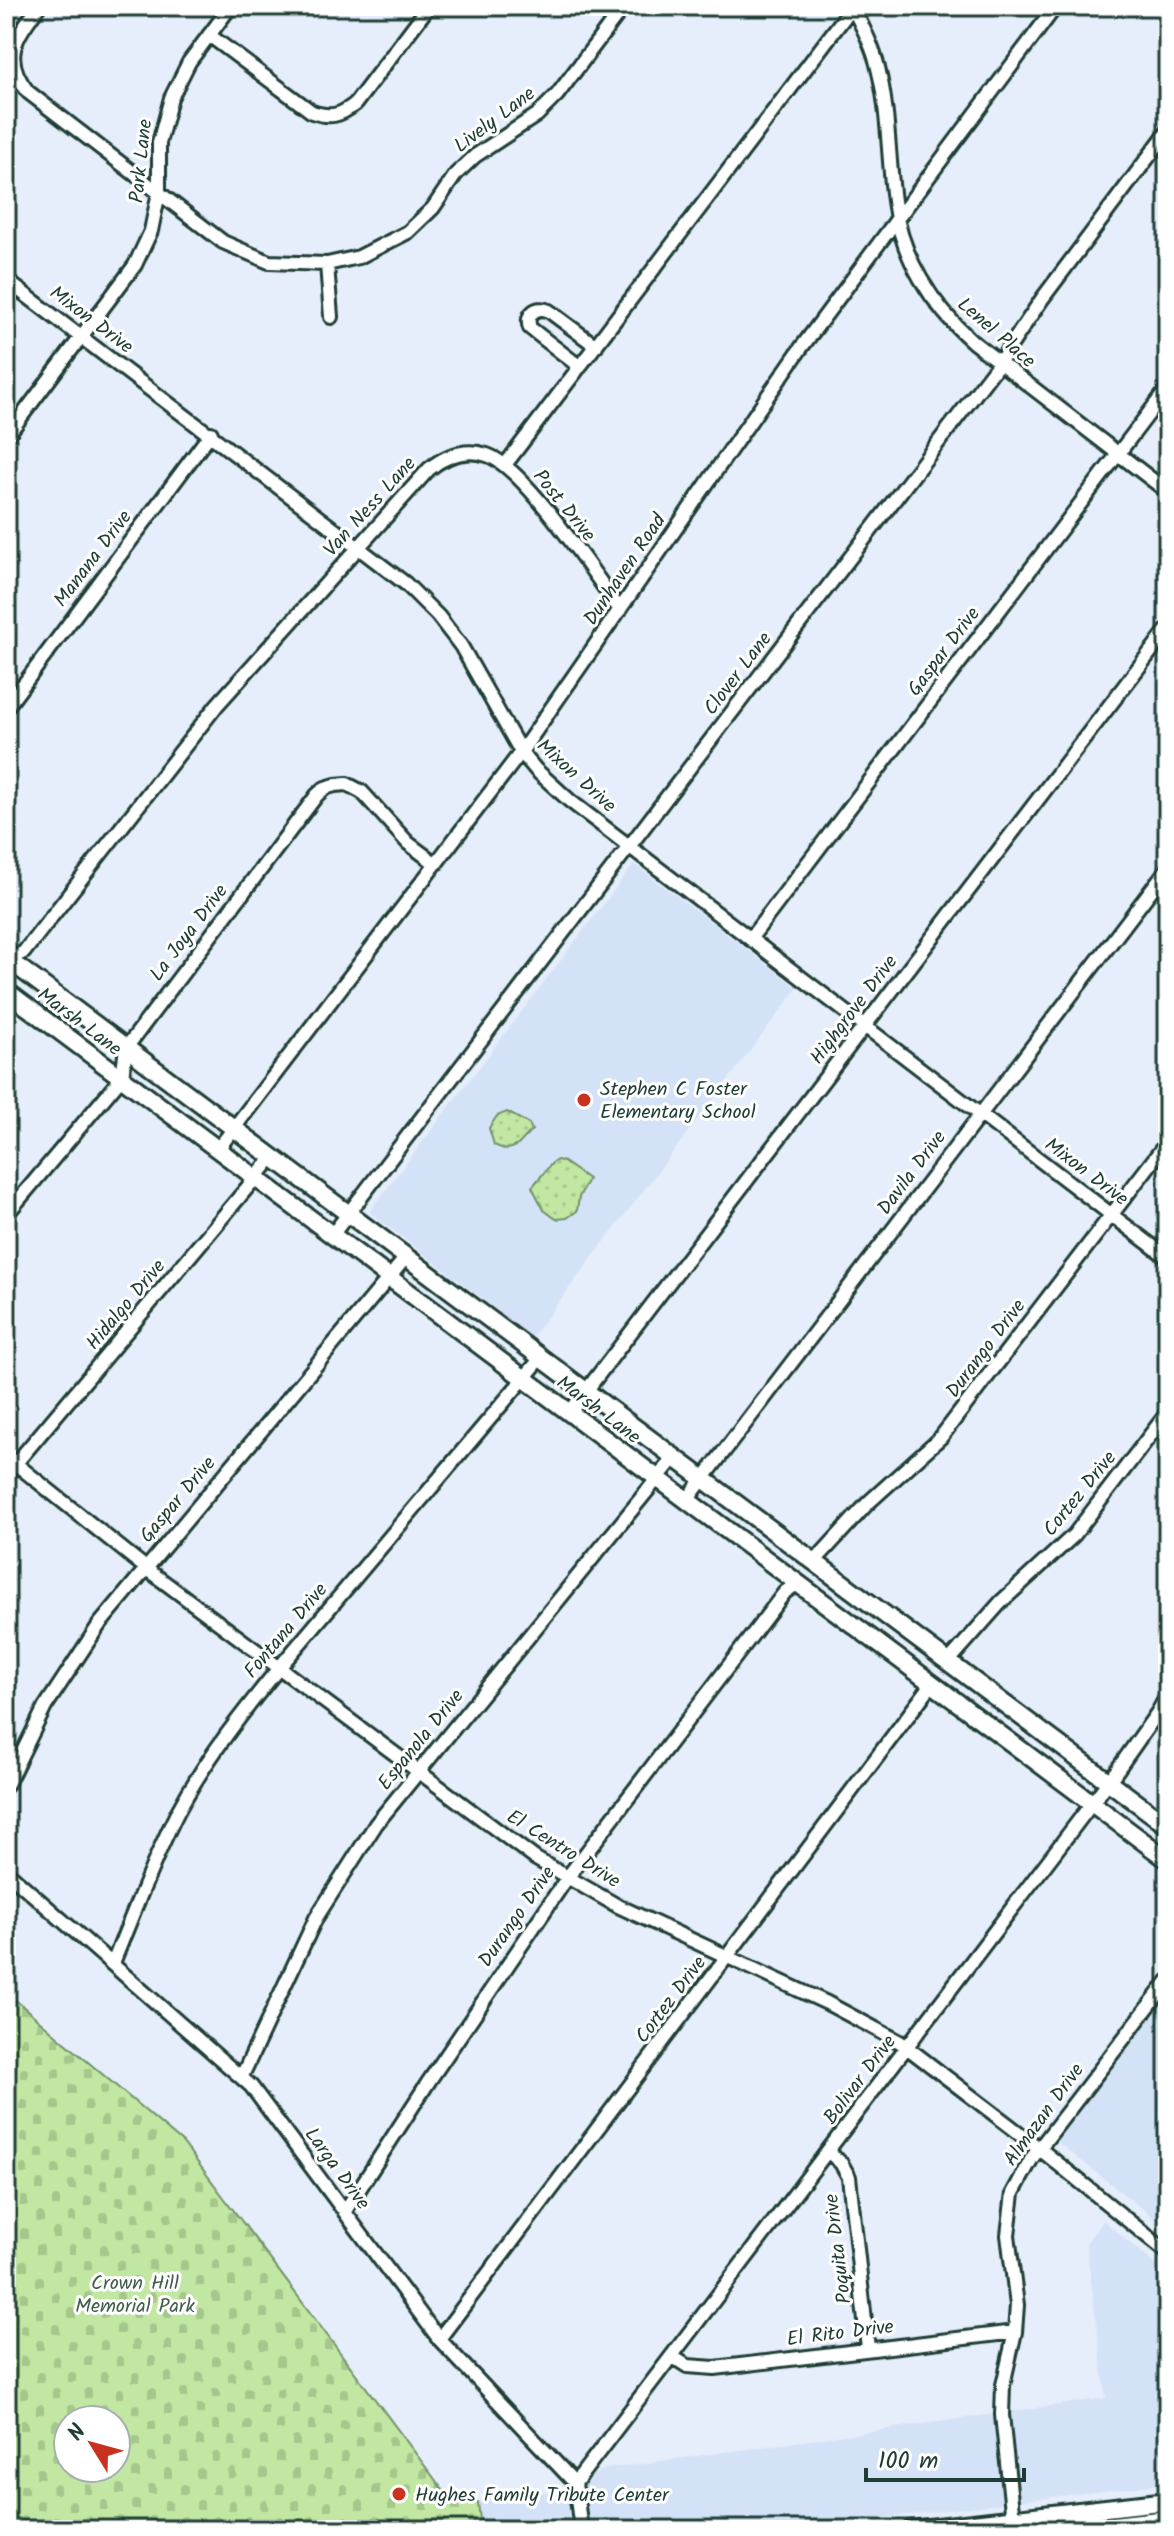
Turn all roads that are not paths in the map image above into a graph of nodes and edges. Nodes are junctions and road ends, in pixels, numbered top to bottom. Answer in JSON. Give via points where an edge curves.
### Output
{"nodes":[{"id":1,"x":39,"y":6,"type":"edge"},
{"id":2,"x":231,"y":6,"type":"edge"},
{"id":3,"x":429,"y":6,"type":"edge"},
{"id":4,"x":624,"y":6,"type":"edge"},
{"id":5,"x":852,"y":6,"type":"edge"},
{"id":6,"x":1056,"y":6,"type":"edge"},
{"id":7,"x":209,"y":35,"type":"junction"},
{"id":8,"x":1168,"y":131,"type":"edge"},
{"id":9,"x":159,"y":192,"type":"junction"},
{"id":10,"x":896,"y":217,"type":"junction"},
{"id":11,"x":327,"y":264,"type":"junction"},
{"id":12,"x":6,"y":280,"type":"edge"},
{"id":13,"x":331,"y":317,"type":"dead end"},
{"id":14,"x":82,"y":336,"type":"junction"},
{"id":15,"x":596,"y":346,"type":"junction"},
{"id":16,"x":999,"y":363,"type":"junction"},
{"id":17,"x":580,"y":367,"type":"junction"},
{"id":18,"x":1168,"y":388,"type":"edge"},
{"id":19,"x":211,"y":433,"type":"junction"},
{"id":20,"x":6,"y":437,"type":"edge"},
{"id":21,"x":1118,"y":453,"type":"junction"},
{"id":22,"x":505,"y":465,"type":"junction"},
{"id":23,"x":1168,"y":492,"type":"edge"},
{"id":24,"x":359,"y":546,"type":"junction"},
{"id":25,"x":620,"y":610,"type":"junction"},
{"id":26,"x":1168,"y":629,"type":"edge"},
{"id":27,"x":6,"y":708,"type":"edge"},
{"id":28,"x":521,"y":752,"type":"junction"},
{"id":29,"x":630,"y":847,"type":"junction"},
{"id":30,"x":436,"y":864,"type":"junction"},
{"id":31,"x":1168,"y":868,"type":"edge"},
{"id":32,"x":750,"y":939,"type":"junction"},
{"id":33,"x":7,"y":959,"type":"edge"},
{"id":34,"x":6,"y":991,"type":"edge"},
{"id":35,"x":865,"y":1027,"type":"junction"},
{"id":36,"x":126,"y":1048,"type":"junction"},
{"id":37,"x":122,"y":1077,"type":"junction"},
{"id":38,"x":980,"y":1114,"type":"junction"},
{"id":39,"x":234,"y":1128,"type":"junction"},
{"id":40,"x":1168,"y":1141,"type":"edge"},
{"id":41,"x":218,"y":1149,"type":"junction"},
{"id":42,"x":273,"y":1157,"type":"junction"},
{"id":43,"x":257,"y":1178,"type":"junction"},
{"id":44,"x":349,"y":1213,"type":"junction"},
{"id":45,"x":6,"y":1215,"type":"edge"},
{"id":46,"x":1112,"y":1215,"type":"junction"},
{"id":47,"x":332,"y":1235,"type":"junction"},
{"id":48,"x":407,"y":1256,"type":"junction"},
{"id":49,"x":1168,"y":1258,"type":"edge"},
{"id":50,"x":391,"y":1278,"type":"junction"},
{"id":51,"x":541,"y":1358,"type":"junction"},
{"id":52,"x":524,"y":1378,"type":"junction"},
{"id":53,"x":586,"y":1392,"type":"junction"},
{"id":54,"x":570,"y":1412,"type":"junction"},
{"id":55,"x":1168,"y":1412,"type":"edge"},
{"id":56,"x":674,"y":1458,"type":"junction"},
{"id":57,"x":11,"y":1460,"type":"edge"},
{"id":58,"x":6,"y":1475,"type":"edge"},
{"id":59,"x":658,"y":1478,"type":"junction"},
{"id":60,"x":703,"y":1479,"type":"junction"},
{"id":61,"x":687,"y":1500,"type":"junction"},
{"id":62,"x":814,"y":1562,"type":"junction"},
{"id":63,"x":145,"y":1568,"type":"junction"},
{"id":64,"x":798,"y":1583,"type":"junction"},
{"id":65,"x":948,"y":1662,"type":"junction"},
{"id":66,"x":279,"y":1668,"type":"junction"},
{"id":67,"x":932,"y":1684,"type":"junction"},
{"id":68,"x":1168,"y":1694,"type":"edge"},
{"id":69,"x":418,"y":1772,"type":"junction"},
{"id":70,"x":1108,"y":1782,"type":"junction"},
{"id":71,"x":6,"y":1786,"type":"edge"},
{"id":72,"x":1092,"y":1803,"type":"junction"},
{"id":73,"x":1168,"y":1826,"type":"edge"},
{"id":74,"x":1168,"y":1860,"type":"edge"},
{"id":75,"x":6,"y":1871,"type":"edge"},
{"id":76,"x":567,"y":1878,"type":"junction"},
{"id":77,"x":727,"y":1957,"type":"junction"},
{"id":78,"x":113,"y":1963,"type":"junction"},
{"id":79,"x":1168,"y":1981,"type":"edge"},
{"id":80,"x":908,"y":2047,"type":"junction"},
{"id":81,"x":242,"y":2076,"type":"junction"},
{"id":82,"x":1040,"y":2149,"type":"junction"},
{"id":83,"x":829,"y":2152,"type":"junction"},
{"id":84,"x":345,"y":2211,"type":"junction"},
{"id":85,"x":1168,"y":2253,"type":"edge"},
{"id":86,"x":1015,"y":2332,"type":"junction"},
{"id":87,"x":439,"y":2339,"type":"junction"},
{"id":88,"x":868,"y":2348,"type":"junction"},
{"id":89,"x":673,"y":2357,"type":"junction"},
{"id":90,"x":575,"y":2483,"type":"junction"},
{"id":91,"x":1168,"y":2501,"type":"edge"},
{"id":92,"x":1168,"y":2519,"type":"edge"},
{"id":93,"x":1013,"y":2524,"type":"edge"},
{"id":94,"x":581,"y":2530,"type":"edge"},
{"id":95,"x":911,"y":2530,"type":"edge"},
{"id":96,"x":1067,"y":2530,"type":"edge"}],
"edges":[{"from":1,"to":9,"type":"street","name":"Lively Lane","via":[[20,32],[11,58],[20,83]]},
{"from":2,"to":7,"type":"street","name":"Park Lane"},
{"from":3,"to":7,"type":"street","via":[[355,104],[343,114],[327,117],[312,112]]},
{"from":4,"to":11,"type":"street","name":"Lively Lane","via":[[557,95],[537,115],[475,156],[408,232],[359,257]]},
{"from":5,"to":10,"type":"street","name":"Lenel Place","via":[[878,68]]},
{"from":5,"to":15,"type":"street"},
{"from":6,"to":10,"type":"street","name":"Dunhaven Road"},
{"from":7,"to":9,"type":"street","name":"Park Lane","via":[[189,62],[166,112],[159,143]]},
{"from":8,"to":16,"type":"street","name":"Clover Lane"},
{"from":9,"to":11,"type":"street","name":"Lively Lane","via":[[223,242],[269,262]]},
{"from":9,"to":14,"type":"street","name":"Park Lane","via":[[151,231],[135,265]]},
{"from":10,"to":16,"type":"street","name":"Lenel Place","via":[[914,267],[935,302]]},
{"from":10,"to":25,"type":"street","name":"Dunhaven Road"},
{"from":11,"to":13,"type":"street"},
{"from":12,"to":14,"type":"street","name":"Mixon Drive"},
{"from":14,"to":19,"type":"street","name":"Mixon Drive"},
{"from":14,"to":20,"type":"street","name":"Park Lane"},
{"from":15,"to":17,"type":"street"},
{"from":15,"to":17,"type":"street","via":[[545,309],[530,315],[533,331]]},
{"from":16,"to":21,"type":"street","name":"Lenel Place"},
{"from":16,"to":29,"type":"street","name":"Clover Lane"},
{"from":17,"to":22,"type":"street"},
{"from":18,"to":21,"type":"street","name":"Gaspar Drive"},
{"from":19,"to":24,"type":"street","name":"Mixon Drive"},
{"from":19,"to":27,"type":"street","name":"Manana Drive"},
{"from":21,"to":23,"type":"street","name":"Lenel Place"},
{"from":21,"to":32,"type":"street","name":"Gaspar Drive"},
{"from":22,"to":24,"type":"street","name":"Van Ness Lane","via":[[472,452],[440,460]]},
{"from":22,"to":25,"type":"street","name":"Post Drive","via":[[557,522]]},
{"from":24,"to":28,"type":"street","name":"Mixon Drive","via":[[438,616],[461,646]]},
{"from":24,"to":33,"type":"street","name":"Van Ness Lane","via":[[200,726],[24,952]]},
{"from":25,"to":28,"type":"street","name":"Dunhaven Road"},
{"from":26,"to":35,"type":"street","name":"Highgrove Drive"},
{"from":28,"to":29,"type":"street","name":"Mixon Drive","via":[[570,801]]},
{"from":28,"to":30,"type":"street","name":"Dunhaven Road"},
{"from":29,"to":32,"type":"street","name":"Mixon Drive"},
{"from":29,"to":44,"type":"street","name":"Clover Lane"},
{"from":30,"to":36,"type":"street","name":"La Joya Drive","via":[[408,843],[362,792],[347,784],[325,788]]},
{"from":30,"to":39,"type":"street","name":"Dunhaven Road"},
{"from":31,"to":38,"type":"street","name":"Davila Drive"},
{"from":32,"to":35,"type":"street","name":"Mixon Drive"},
{"from":33,"to":36,"type":"main road","name":"Marsh Lane"},
{"from":34,"to":37,"type":"main road","name":"Marsh Lane"},
{"from":35,"to":38,"type":"street","name":"Mixon Drive"},
{"from":35,"to":53,"type":"street","name":"Highgrove Drive"},
{"from":36,"to":37,"type":"street","name":"La Joya Drive"},
{"from":36,"to":39,"type":"main road","name":"Marsh Lane"},
{"from":37,"to":41,"type":"main road","name":"Marsh Lane"},
{"from":37,"to":45,"type":"street"},
{"from":38,"to":46,"type":"street","name":"Mixon Drive"},
{"from":38,"to":60,"type":"street","name":"Davila Drive"},
{"from":39,"to":41,"type":"street","name":"Dunhaven Road"},
{"from":39,"to":42,"type":"main road","name":"Marsh Lane"},
{"from":40,"to":46,"type":"street","name":"Durango Drive"},
{"from":41,"to":43,"type":"main road","name":"Marsh Lane"},
{"from":42,"to":43,"type":"street","name":"Hidalgo Drive"},
{"from":42,"to":44,"type":"main road","name":"Marsh Lane"},
{"from":43,"to":47,"type":"main road","name":"Marsh Lane"},
{"from":43,"to":57,"type":"street","name":"Hidalgo Drive"},
{"from":44,"to":47,"type":"street","name":"Clover Lane"},
{"from":44,"to":48,"type":"main road","name":"Marsh Lane"},
{"from":46,"to":49,"type":"street","name":"Mixon Drive"},
{"from":46,"to":62,"type":"street","name":"Durango Drive","via":[[941,1437],[868,1503]]},
{"from":47,"to":50,"type":"main road","name":"Marsh Lane"},
{"from":48,"to":50,"type":"street","name":"Gaspar Drive"},
{"from":48,"to":51,"type":"main road","name":"Marsh Lane"},
{"from":50,"to":52,"type":"main road","name":"Marsh Lane"},
{"from":50,"to":63,"type":"street","name":"Gaspar Drive"},
{"from":51,"to":52,"type":"street","name":"Fontana Drive"},
{"from":51,"to":53,"type":"main road","name":"Marsh Lane"},
{"from":52,"to":54,"type":"main road","name":"Marsh Lane"},
{"from":52,"to":66,"type":"street","name":"Fontana Drive"},
{"from":53,"to":54,"type":"street","name":"Highgrove Drive"},
{"from":53,"to":56,"type":"main road","name":"Marsh Lane"},
{"from":54,"to":59,"type":"main road","name":"Marsh Lane"},
{"from":55,"to":65,"type":"street","name":"Cortez Drive","via":[[1074,1535],[1001,1602]]},
{"from":56,"to":59,"type":"street","name":"Espanola Drive"},
{"from":56,"to":60,"type":"main road","name":"Marsh Lane"},
{"from":57,"to":58,"type":"street","name":"Hidalgo Drive"},
{"from":57,"to":63,"type":"street","name":"El Centro Drive"},
{"from":59,"to":61,"type":"main road","name":"Marsh Lane"},
{"from":59,"to":69,"type":"street","name":"Espanola Drive"},
{"from":60,"to":61,"type":"street","name":"Davila Drive"},
{"from":60,"to":62,"type":"main road","name":"Marsh Lane"},
{"from":61,"to":64,"type":"main road","name":"Marsh Lane"},
{"from":62,"to":64,"type":"main road"},
{"from":62,"to":65,"type":"main road","name":"Marsh Lane"},
{"from":63,"to":66,"type":"street","name":"El Centro Drive"},
{"from":63,"to":71,"type":"street","name":"Gaspar Drive","via":[[71,1665]]},
{"from":64,"to":67,"type":"main road","name":"Marsh Lane"},
{"from":64,"to":76,"type":"street","name":"Durango Drive","via":[[785,1592]]},
{"from":65,"to":67,"type":"main road"},
{"from":65,"to":70,"type":"main road","name":"Marsh Lane"},
{"from":66,"to":69,"type":"street","name":"El Centro Drive"},
{"from":66,"to":78,"type":"street","name":"Fontana Drive","via":[[205,1765],[179,1811]]},
{"from":67,"to":72,"type":"main road","name":"Marsh Lane"},
{"from":67,"to":77,"type":"street","name":"Cortez Drive"},
{"from":68,"to":70,"type":"street","name":"Bolivar Drive"},
{"from":69,"to":76,"type":"street","name":"El Centro Drive"},
{"from":69,"to":81,"type":"street","name":"Espanola Drive","via":[[376,1824],[316,1918]]},
{"from":70,"to":72,"type":"street","name":"Bolivar Drive"},
{"from":70,"to":73,"type":"main road","name":"Marsh Lane"},
{"from":72,"to":74,"type":"main road","name":"Marsh Lane"},
{"from":72,"to":80,"type":"street","name":"Bolivar Drive"},
{"from":75,"to":78,"type":"street","name":"Larga Drive"},
{"from":76,"to":77,"type":"street","name":"El Centro Drive"},
{"from":76,"to":84,"type":"street","name":"Durango Drive"},
{"from":77,"to":80,"type":"street","name":"El Centro Drive"},
{"from":77,"to":87,"type":"street","name":"Cortez Drive"},
{"from":78,"to":81,"type":"street","name":"Larga Drive"},
{"from":79,"to":82,"type":"street","name":"Almazan Drive"},
{"from":80,"to":82,"type":"street","name":"El Centro Drive"},
{"from":80,"to":83,"type":"street","name":"Bolivar Drive"},
{"from":81,"to":84,"type":"street","name":"Larga Drive"},
{"from":82,"to":85,"type":"street","name":"El Centro Drive"},
{"from":82,"to":86,"type":"street","name":"Almazan Drive","via":[[1013,2193],[1009,2221]]},
{"from":83,"to":88,"type":"street","name":"Poquita Drive","via":[[849,2177]]},
{"from":83,"to":89,"type":"street","name":"Bolivar Drive"},
{"from":84,"to":87,"type":"street","name":"Larga Drive"},
{"from":86,"to":88,"type":"street","name":"El Rito Drive"},
{"from":86,"to":93,"type":"street","name":"Almazan Drive","via":[[1002,2415]]},
{"from":87,"to":90,"type":"street","name":"Larga Drive"},
{"from":88,"to":89,"type":"street","name":"El Rito Drive","via":[[715,2368],[687,2366]]},
{"from":89,"to":90,"type":"street","name":"Bolivar Drive"},
{"from":90,"to":94,"type":"street"},
{"from":91,"to":93,"type":"main road"},
{"from":92,"to":96,"type":"main road"},
{"from":93,"to":95,"type":"main road"}]}
